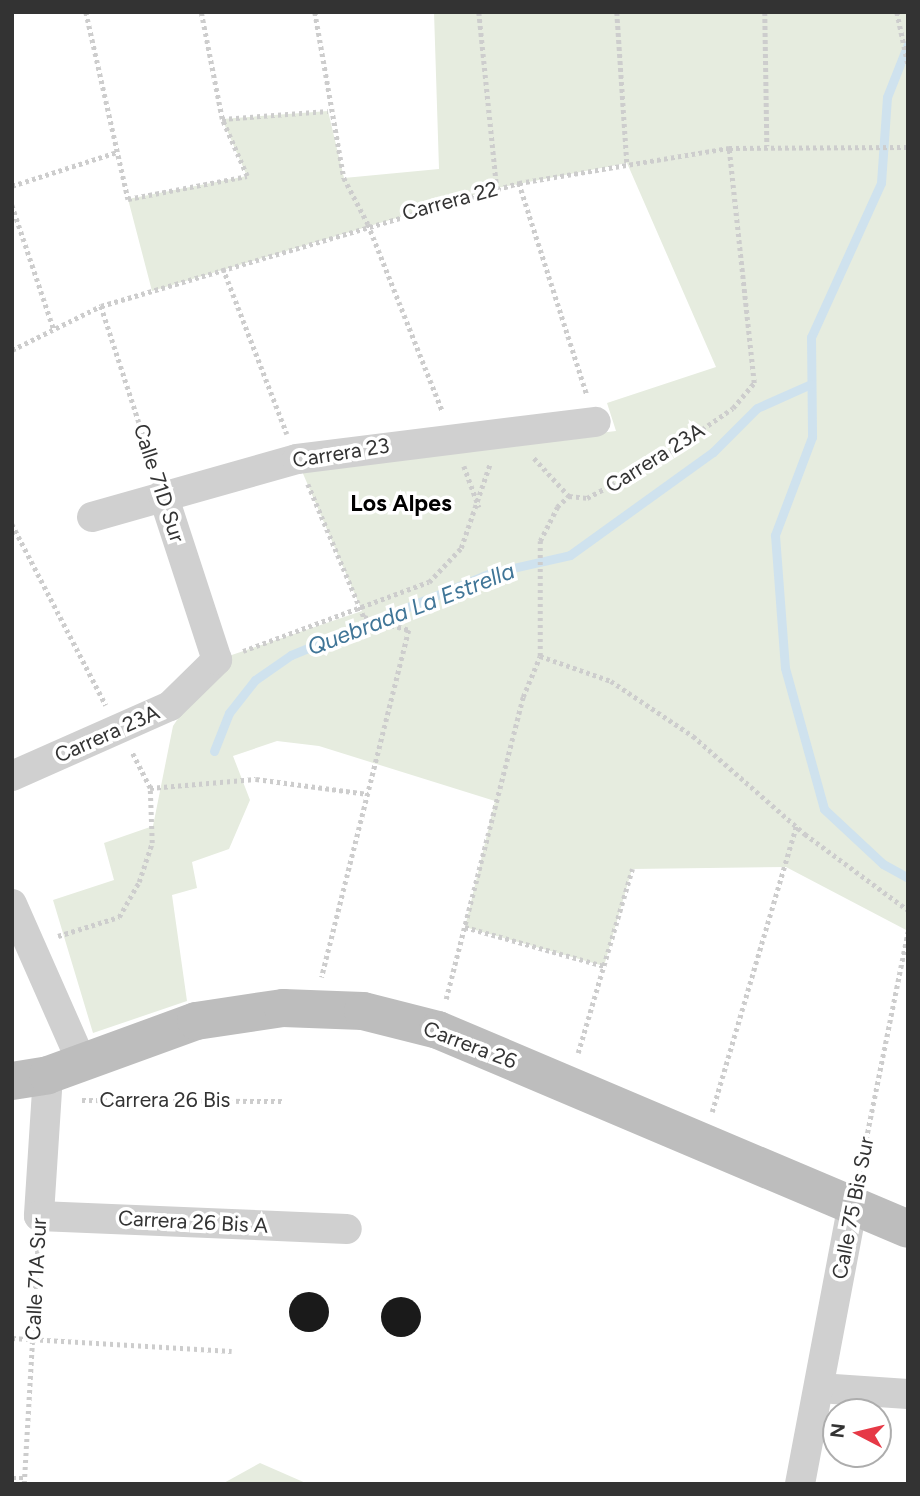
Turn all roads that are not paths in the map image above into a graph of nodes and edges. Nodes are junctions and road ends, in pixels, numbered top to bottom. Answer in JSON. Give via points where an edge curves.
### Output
{"nodes":[{"id":1,"x":596,"y":422,"type":"road end"},
{"id":2,"x":163,"y":495,"type":"junction"},
{"id":3,"x":92,"y":517,"type":"dead end"},
{"id":4,"x":217,"y":660,"type":"joint"},
{"id":5,"x":12,"y":776,"type":"edge"},
{"id":6,"x":12,"y":904,"type":"edge"},
{"id":7,"x":47,"y":1080,"type":"edge"},
{"id":8,"x":852,"y":1209,"type":"junction"},
{"id":9,"x":39,"y":1216,"type":"joint"},
{"id":10,"x":347,"y":1229,"type":"dead end"},
{"id":11,"x":908,"y":1229,"type":"edge"},
{"id":12,"x":820,"y":1388,"type":"junction"},
{"id":13,"x":908,"y":1394,"type":"edge"},
{"id":14,"x":800,"y":1484,"type":"edge"}],
"edges":[{"from":1,"to":2,"type":"street","name":"Carrera 23","via":[[453,436],[297,459]]},
{"from":2,"to":3,"type":"street","name":"Carrera 23"},
{"from":2,"to":4,"type":"street","name":"Calle 71D Sur"},
{"from":4,"to":5,"type":"street","name":"Carrera 23A","via":[[170,706]]},
{"from":6,"to":7,"type":"street","name":"Calle 71A Sur","via":[[30,945]]},
{"from":7,"to":8,"type":"street","name":"Carrera 26","via":[[147,1034],[196,1021],[314,1007],[363,1012],[438,1030]]},
{"from":7,"to":9,"type":"street","name":"Calle 71A Sur"},
{"from":8,"to":11,"type":"street","name":"Carrera 26"},
{"from":8,"to":12,"type":"street","name":"Calle 75 Bis Sur"},
{"from":9,"to":10,"type":"street","name":"Carrera 26 Bis A"},
{"from":12,"to":13,"type":"street"},
{"from":12,"to":14,"type":"street","name":"Calle 75 Bis Sur"}]}
